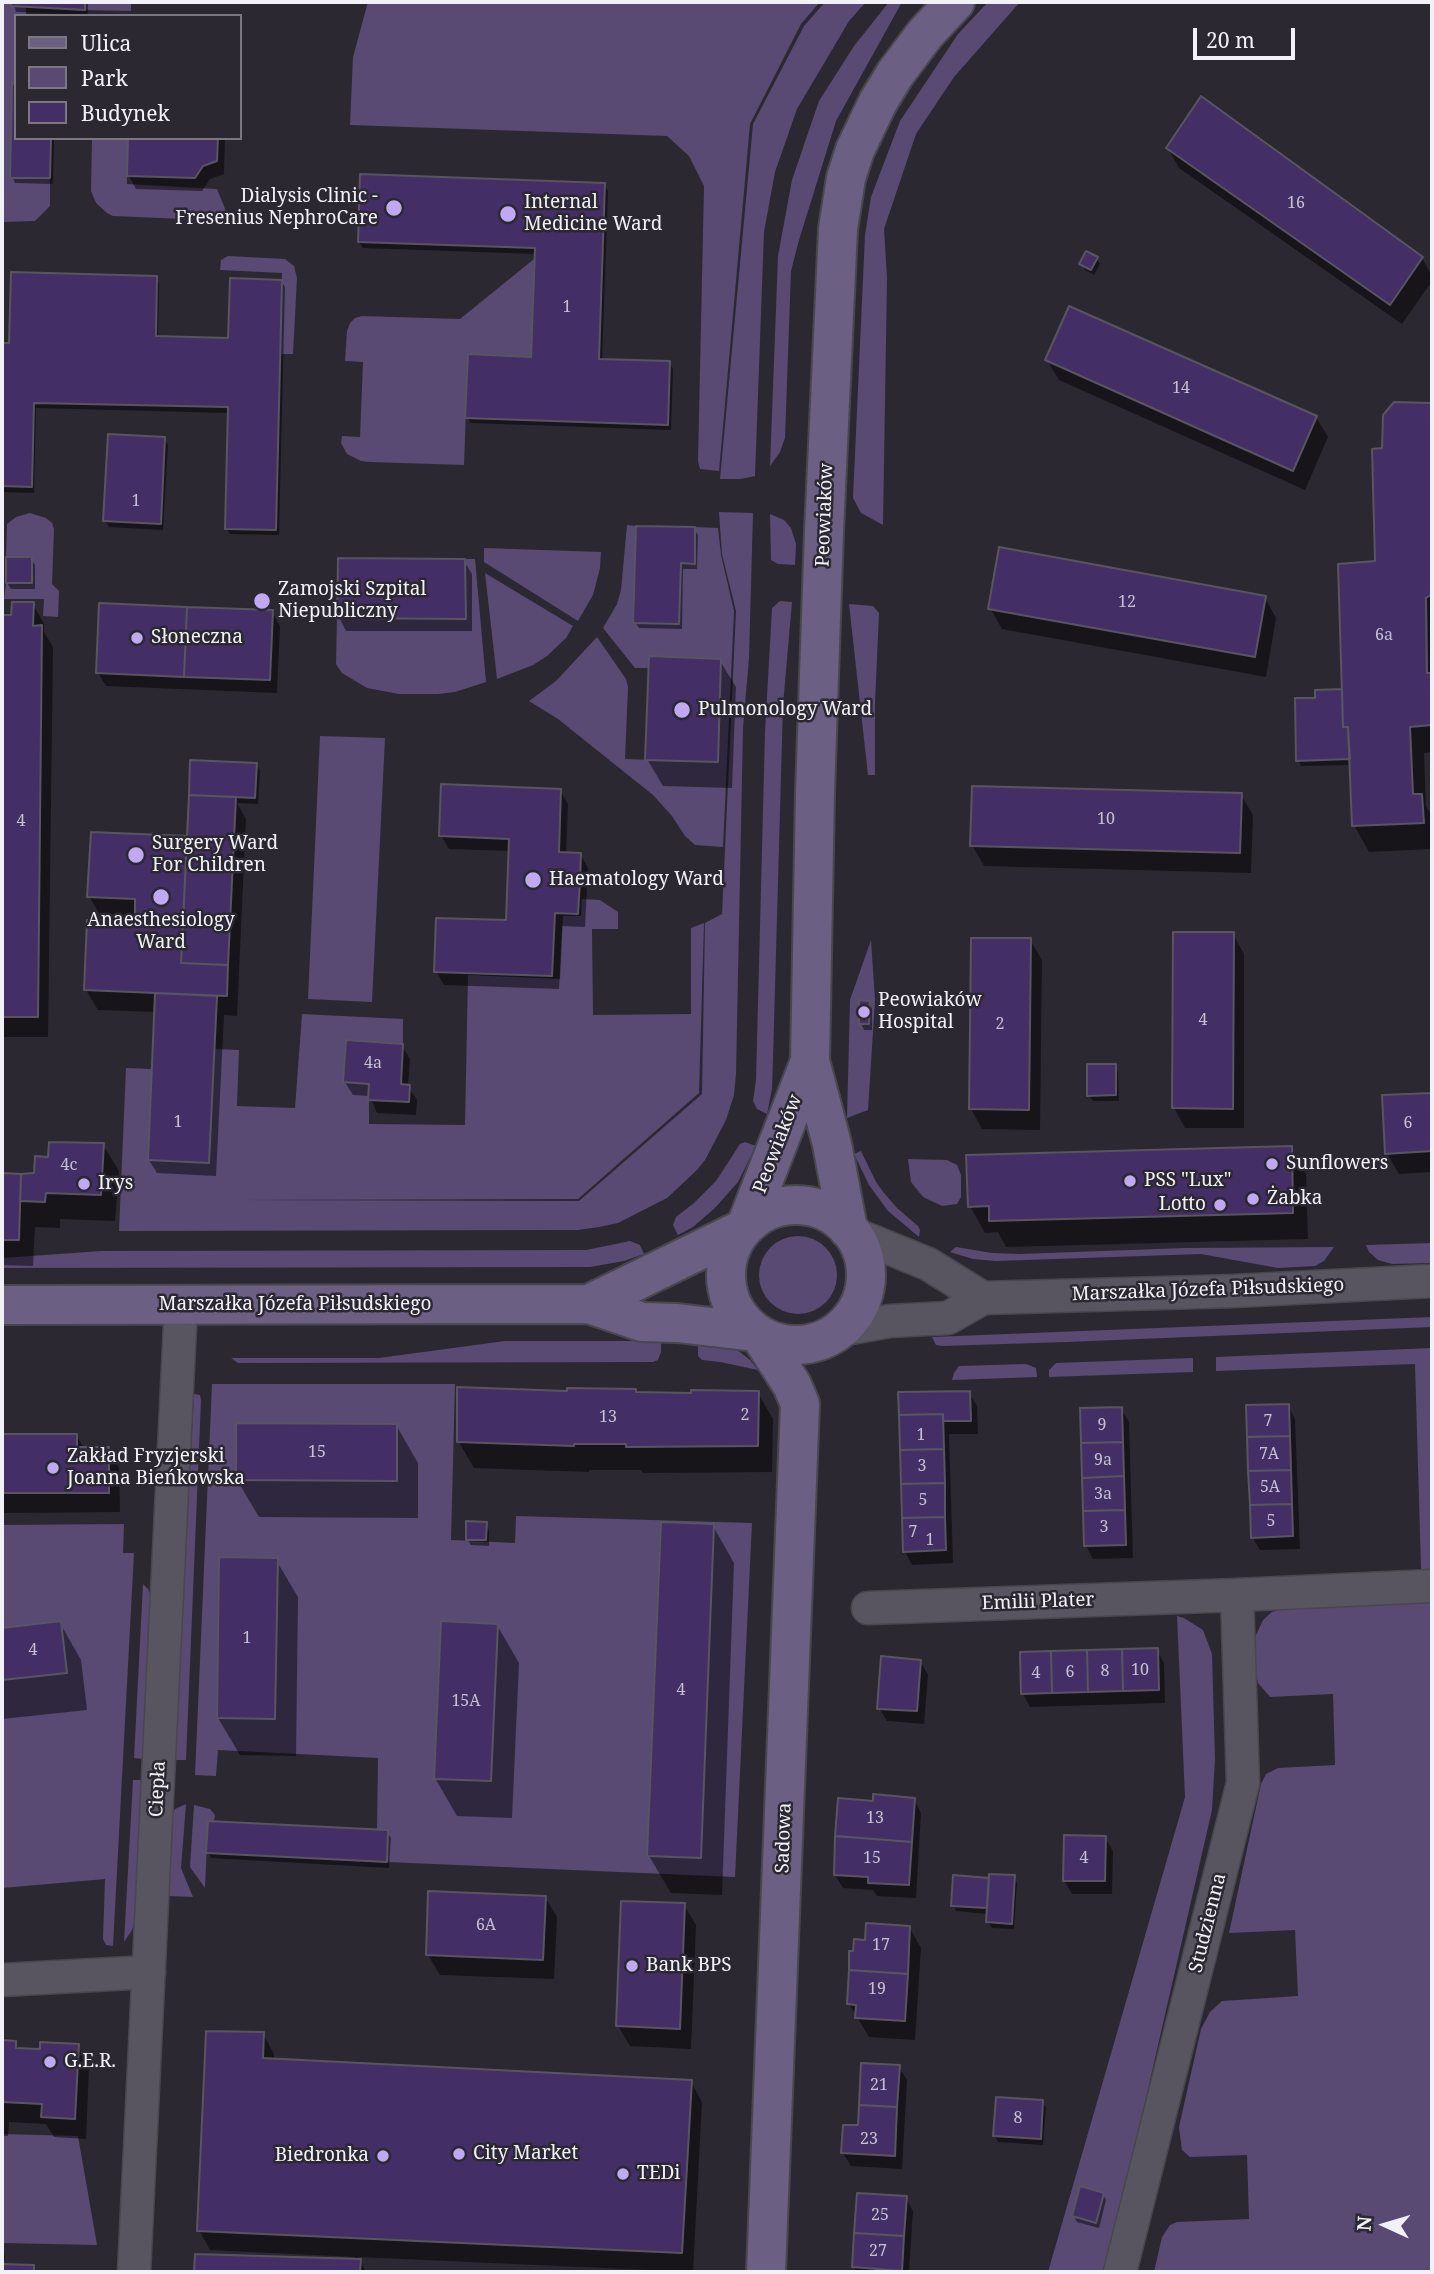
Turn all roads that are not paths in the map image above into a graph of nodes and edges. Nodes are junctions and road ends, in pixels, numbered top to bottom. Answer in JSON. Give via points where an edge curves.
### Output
{"nodes":[{"id":1,"x":955,"y":2,"type":"edge"},
{"id":2,"x":810,"y":1061,"type":"junction"},
{"id":3,"x":744,"y":1228,"type":"junction"},
{"id":4,"x":850,"y":1231,"type":"junction"},
{"id":5,"x":1432,"y":1281,"type":"edge"},
{"id":6,"x":983,"y":1298,"type":"junction"},
{"id":7,"x":589,"y":1304,"type":"junction"},
{"id":8,"x":2,"y":1305,"type":"edge"},
{"id":9,"x":181,"y":1305,"type":"junction"},
{"id":10,"x":837,"y":1331,"type":"junction"},
{"id":11,"x":757,"y":1334,"type":"junction"},
{"id":12,"x":800,"y":1404,"type":"junction"},
{"id":13,"x":1432,"y":1586,"type":"edge"},
{"id":14,"x":1223,"y":1595,"type":"junction"},
{"id":15,"x":868,"y":1608,"type":"dead end"},
{"id":16,"x":149,"y":1972,"type":"junction"},
{"id":17,"x":2,"y":1980,"type":"edge"},
{"id":18,"x":134,"y":2272,"type":"edge"},
{"id":19,"x":766,"y":2272,"type":"edge"},
{"id":20,"x":1120,"y":2272,"type":"edge"}],
"edges":[{"from":1,"to":2,"type":"main road","name":"Peowiaków","via":[[917,44],[878,102],[855,150],[841,202],[824,531]]},
{"from":2,"to":3,"type":"main road","name":"Peowiaków"},
{"from":2,"to":4,"type":"main road","name":"Peowiaków"},
{"from":3,"to":4,"type":"main road","via":[[773,1209],[797,1205],[822,1210]]},
{"from":3,"to":7,"type":"main road","name":"Marszałka Józefa Piłsudskiego"},
{"from":3,"to":11,"type":"main road","via":[[727,1259],[727,1292],[742,1321]]},
{"from":4,"to":6,"type":"street","via":[[928,1265]]},
{"from":4,"to":10,"type":"main road","via":[[860,1247],[866,1276],[859,1306]]},
{"from":5,"to":6,"type":"street","name":"Marszałka Józefa Piłsudskiego"},
{"from":6,"to":10,"type":"street","name":"Marszałka Józefa Piłsudskiego","via":[[948,1318],[891,1321]]},
{"from":7,"to":9,"type":"main road","name":"Marszałka Józefa Piłsudskiego"},
{"from":7,"to":11,"type":"main road","name":"Marszałka Józefa Piłsudskiego","via":[[642,1322],[688,1323]]},
{"from":8,"to":9,"type":"main road","name":"Marszałka Józefa Piłsudskiego"},
{"from":9,"to":16,"type":"street","name":"Ciepła"},
{"from":10,"to":11,"type":"main road","via":[[814,1342],[790,1345]]},
{"from":10,"to":12,"type":"main road","name":"Sadowa"},
{"from":11,"to":12,"type":"main road","name":"Sadowa"},
{"from":12,"to":19,"type":"main road","name":"Sadowa"},
{"from":13,"to":14,"type":"street","name":"Emilii Plater"},
{"from":14,"to":15,"type":"street","name":"Emilii Plater"},
{"from":14,"to":20,"type":"street","name":"Studzienna","via":[[1243,1783]]},
{"from":16,"to":17,"type":"street"},
{"from":16,"to":18,"type":"street","name":"Ciepła"}]}
